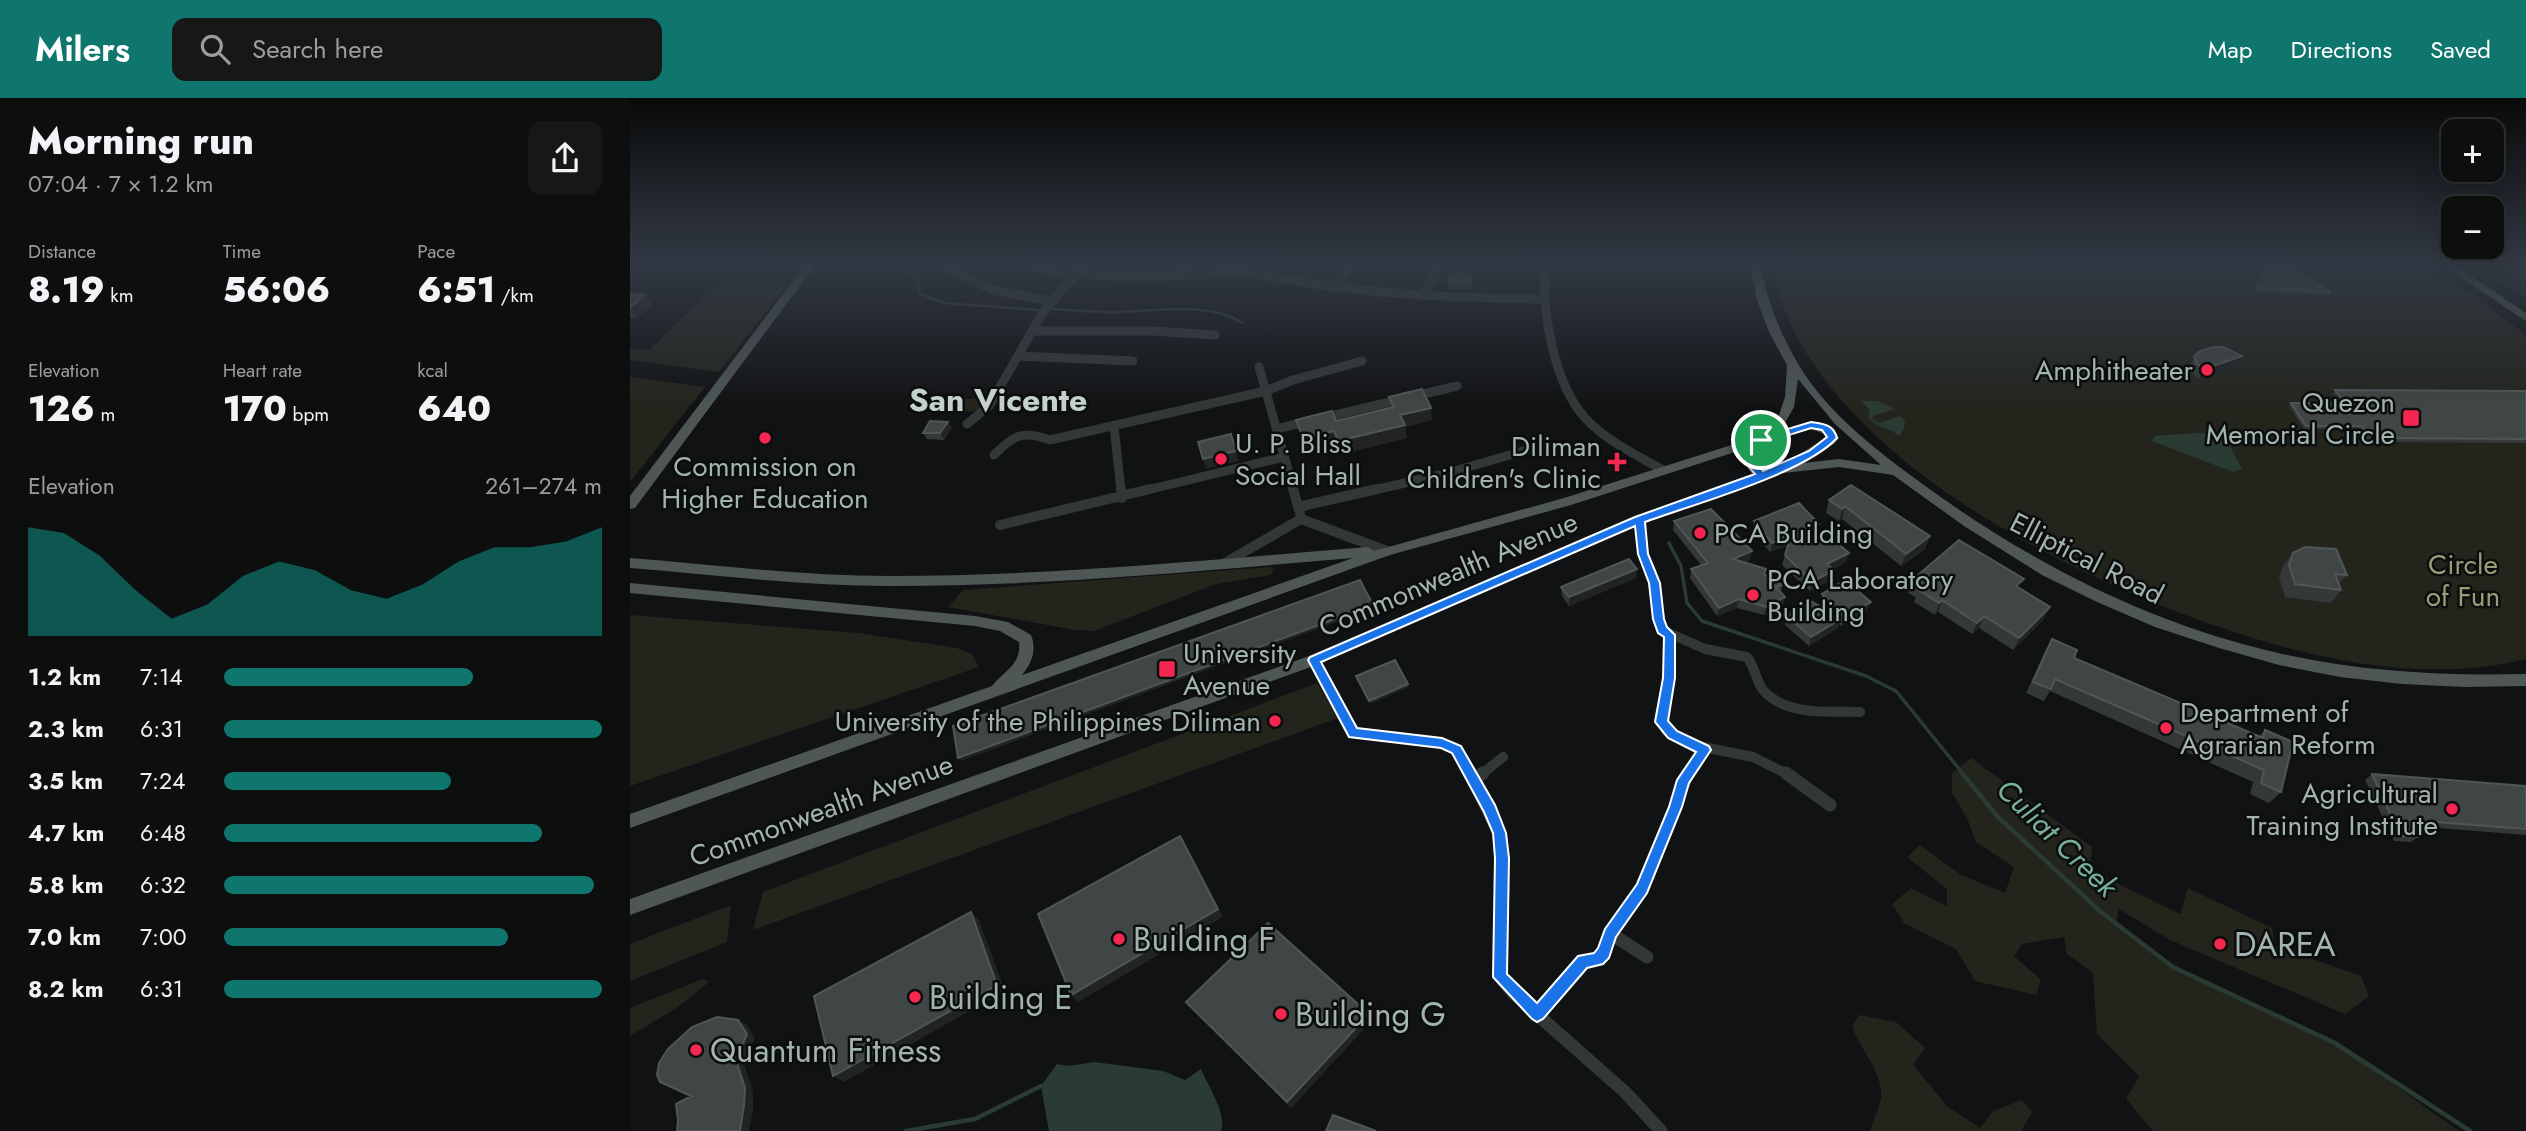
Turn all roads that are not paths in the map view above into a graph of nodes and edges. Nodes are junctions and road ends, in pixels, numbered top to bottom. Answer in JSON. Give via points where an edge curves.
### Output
{"nodes":[{"id":1,"x":775,"y":312,"type":"edge"},
{"id":2,"x":1044,"y":312,"type":"edge"},
{"id":3,"x":1546,"y":312,"type":"edge"},
{"id":4,"x":1766,"y":312,"type":"edge"},
{"id":5,"x":1032,"y":331,"type":"junction"},
{"id":6,"x":1214,"y":335,"type":"dead end"},
{"id":7,"x":1018,"y":356,"type":"junction"},
{"id":8,"x":1133,"y":361,"type":"dead end"},
{"id":9,"x":1362,"y":361,"type":"dead end"},
{"id":10,"x":1793,"y":363,"type":"junction"},
{"id":11,"x":1259,"y":367,"type":"dead end"},
{"id":12,"x":1457,"y":386,"type":"dead end"},
{"id":13,"x":1266,"y":391,"type":"junction"},
{"id":14,"x":967,"y":424,"type":"dead end"},
{"id":15,"x":1114,"y":426,"type":"junction"},
{"id":16,"x":1276,"y":429,"type":"junction"},
{"id":17,"x":1761,"y":440,"type":"junction"},
{"id":18,"x":1540,"y":446,"type":"dead end"},
{"id":19,"x":1738,"y":448,"type":"junction"},
{"id":20,"x":995,"y":455,"type":"dead end"},
{"id":21,"x":1284,"y":457,"type":"junction"},
{"id":22,"x":1782,"y":468,"type":"junction"},
{"id":23,"x":1663,"y":471,"type":"junction"},
{"id":24,"x":1896,"y":471,"type":"junction"},
{"id":25,"x":1761,"y":476,"type":"junction"},
{"id":26,"x":1122,"y":498,"type":"junction"},
{"id":27,"x":630,"y":505,"type":"edge"},
{"id":28,"x":1298,"y":507,"type":"junction"},
{"id":29,"x":1301,"y":519,"type":"junction"},
{"id":30,"x":1639,"y":520,"type":"junction"},
{"id":31,"x":1000,"y":525,"type":"dead end"},
{"id":32,"x":1387,"y":551,"type":"junction"},
{"id":33,"x":630,"y":563,"type":"edge"},
{"id":34,"x":1223,"y":564,"type":"junction"},
{"id":35,"x":630,"y":588,"type":"edge"},
{"id":36,"x":1670,"y":635,"type":"junction"},
{"id":37,"x":1314,"y":660,"type":"junction"},
{"id":38,"x":2526,"y":680,"type":"edge"},
{"id":39,"x":993,"y":692,"type":"junction"},
{"id":40,"x":1860,"y":712,"type":"dead end"},
{"id":41,"x":1704,"y":750,"type":"junction"},
{"id":42,"x":1503,"y":757,"type":"dead end"},
{"id":43,"x":1474,"y":780,"type":"junction"},
{"id":44,"x":1830,"y":805,"type":"dead end"},
{"id":45,"x":630,"y":821,"type":"edge"},
{"id":46,"x":630,"y":907,"type":"edge"},
{"id":47,"x":1611,"y":933,"type":"junction"},
{"id":48,"x":1647,"y":957,"type":"dead end"},
{"id":49,"x":1537,"y":1014,"type":"junction"},
{"id":50,"x":1661,"y":1131,"type":"edge"}],
"edges":[{"from":1,"to":27,"type":"main road"},
{"from":2,"to":5,"type":"street"},
{"from":3,"to":23,"type":"street","via":[[1573,404],[1604,436]]},
{"from":4,"to":10,"type":"main road","name":"Elliptical Road"},
{"from":5,"to":6,"type":"street"},
{"from":5,"to":7,"type":"street"},
{"from":7,"to":8,"type":"street"},
{"from":7,"to":14,"type":"street","via":[[990,402]]},
{"from":9,"to":13,"type":"street"},
{"from":10,"to":17,"type":"main road","name":"Commonwealth Avenue","via":[[1791,403],[1783,421]]},
{"from":10,"to":24,"type":"main road","name":"Elliptical Road","via":[[1829,411]]},
{"from":11,"to":13,"type":"street"},
{"from":12,"to":16,"type":"street"},
{"from":13,"to":15,"type":"street"},
{"from":13,"to":16,"type":"street"},
{"from":15,"to":20,"type":"street","via":[[1050,440],[1033,435],[1011,438]]},
{"from":15,"to":26,"type":"street"},
{"from":16,"to":21,"type":"street"},
{"from":17,"to":19,"type":"main road","name":"Commonwealth Avenue"},
{"from":17,"to":22,"type":"main road","via":[[1811,425],[1830,431],[1833,438],[1825,445]]},
{"from":18,"to":28,"type":"street","via":[[1448,473]]},
{"from":19,"to":23,"type":"main road","name":"Commonwealth Avenue"},
{"from":19,"to":25,"type":"main road"},
{"from":21,"to":26,"type":"street"},
{"from":21,"to":28,"type":"street"},
{"from":22,"to":24,"type":"main road","name":"Commonwealth Avenue","via":[[1839,463]]},
{"from":22,"to":25,"type":"main road","name":"Commonwealth Avenue"},
{"from":23,"to":32,"type":"main road","name":"Commonwealth Avenue"},
{"from":24,"to":38,"type":"main road","name":"Elliptical Road","via":[[2049,572],[2189,632],[2277,658],[2355,673],[2432,681]]},
{"from":25,"to":30,"type":"main road","name":"Commonwealth Avenue"},
{"from":26,"to":31,"type":"street"},
{"from":28,"to":29,"type":"street"},
{"from":29,"to":32,"type":"street"},
{"from":29,"to":34,"type":"street"},
{"from":30,"to":36,"type":"street","via":[[1660,625]]},
{"from":30,"to":37,"type":"main road","name":"Commonwealth Avenue"},
{"from":32,"to":34,"type":"main road"},
{"from":32,"to":39,"type":"main road","name":"Commonwealth Avenue"},
{"from":33,"to":34,"type":"main road","via":[[879,581]]},
{"from":35,"to":39,"type":"main road","via":[[1003,626],[1026,639],[1028,651],[1022,666]]},
{"from":36,"to":40,"type":"street","via":[[1705,649],[1747,657],[1767,695],[1794,709]]},
{"from":36,"to":41,"type":"street","via":[[1661,722],[1672,735]]},
{"from":37,"to":43,"type":"street","via":[[1354,733],[1451,746]]},
{"from":37,"to":46,"type":"main road","name":"Commonwealth Avenue"},
{"from":39,"to":45,"type":"main road","name":"Commonwealth Avenue"},
{"from":41,"to":44,"type":"street","via":[[1750,755],[1789,775]]},
{"from":41,"to":47,"type":"street","via":[[1683,780],[1643,888]]},
{"from":42,"to":43,"type":"street"},
{"from":43,"to":49,"type":"street","via":[[1499,833],[1500,977]]},
{"from":47,"to":48,"type":"street"},
{"from":47,"to":49,"type":"street","via":[[1604,953],[1583,961]]},
{"from":49,"to":50,"type":"street","via":[[1625,1092]]}]}
